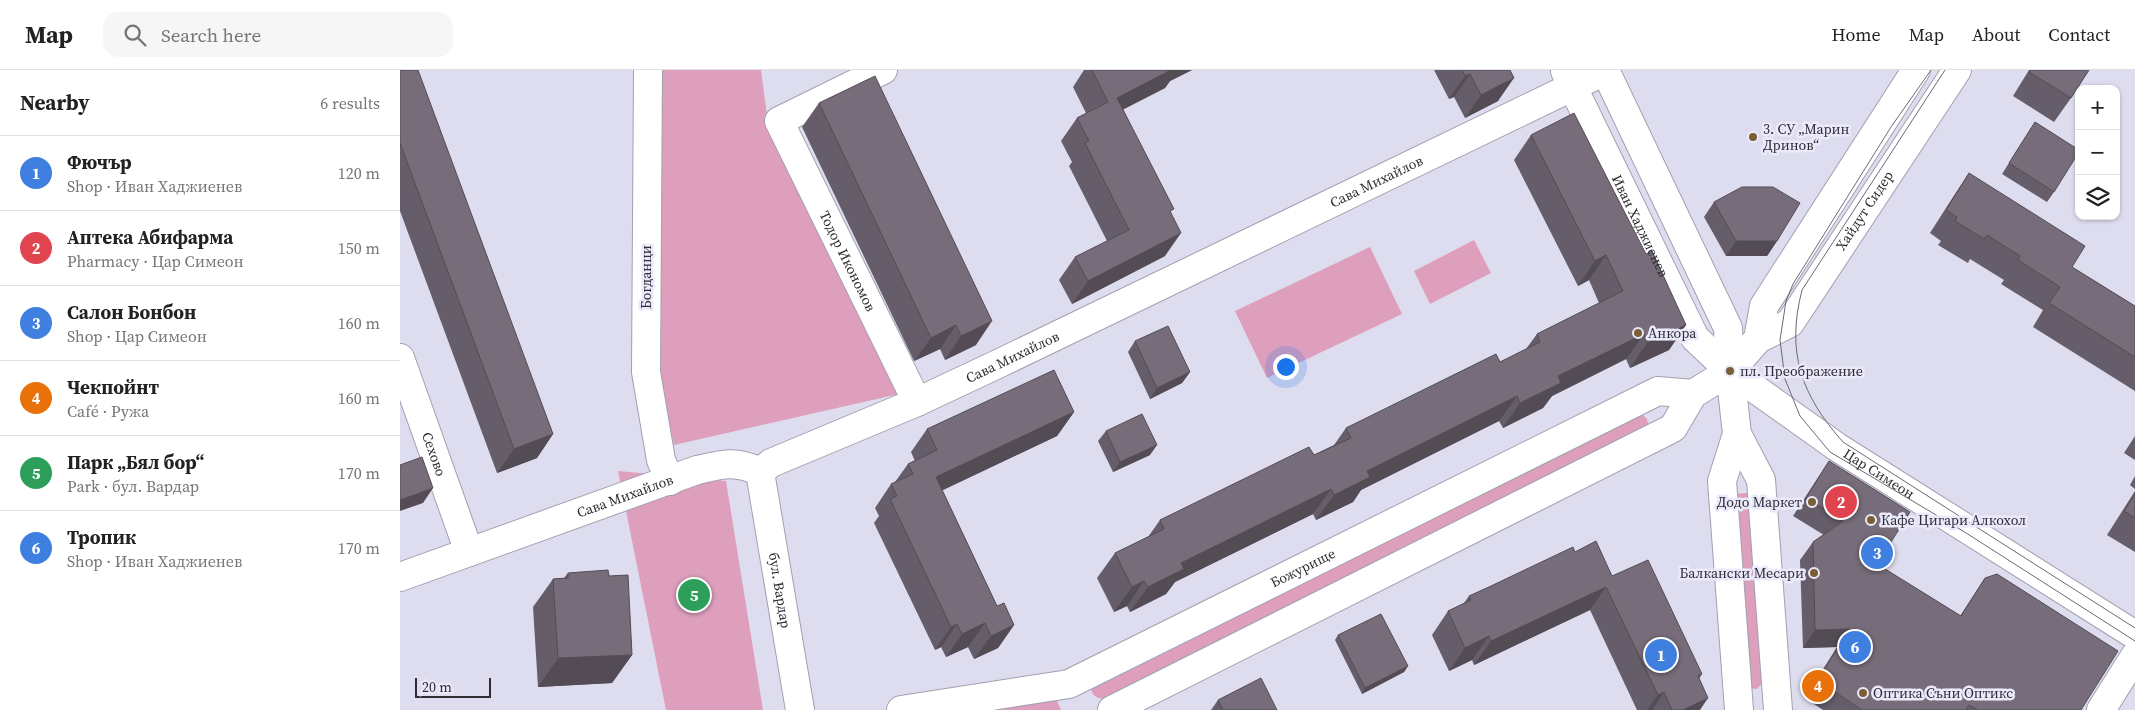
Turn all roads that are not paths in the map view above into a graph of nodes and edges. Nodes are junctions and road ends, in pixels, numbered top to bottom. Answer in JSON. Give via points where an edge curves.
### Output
{"nodes":[{"id":1,"x":648,"y":70,"type":"edge"},
{"id":2,"x":883,"y":70,"type":"edge"},
{"id":3,"x":1605,"y":70,"type":"edge"},
{"id":4,"x":1916,"y":70,"type":"edge"},
{"id":5,"x":1957,"y":70,"type":"edge"},
{"id":6,"x":1568,"y":78,"type":"edge"},
{"id":7,"x":1758,"y":339,"type":"junction"},
{"id":8,"x":400,"y":358,"type":"edge"},
{"id":9,"x":1730,"y":371,"type":"junction"},
{"id":10,"x":1693,"y":394,"type":"junction"},
{"id":11,"x":918,"y":402,"type":"junction"},
{"id":12,"x":1737,"y":434,"type":"junction"},
{"id":13,"x":760,"y":472,"type":"junction"},
{"id":14,"x":670,"y":481,"type":"junction"},
{"id":15,"x":469,"y":552,"type":"junction"},
{"id":16,"x":400,"y":578,"type":"edge"},
{"id":17,"x":2135,"y":635,"type":"edge"},
{"id":18,"x":2135,"y":656,"type":"edge"},
{"id":19,"x":1780,"y":708,"type":"edge"},
{"id":20,"x":800,"y":710,"type":"edge"},
{"id":21,"x":901,"y":710,"type":"edge"},
{"id":22,"x":1112,"y":710,"type":"edge"},
{"id":23,"x":1739,"y":710,"type":"edge"},
{"id":24,"x":2101,"y":710,"type":"edge"}],
"edges":[{"from":1,"to":14,"type":"street","name":"Богданци","via":[[646,372],[661,460]]},
{"from":2,"to":11,"type":"street","name":"Тодор Икономов","via":[[779,121]]},
{"from":3,"to":6,"type":"street","name":"Сава Михайлов"},
{"from":3,"to":9,"type":"street","via":[[1728,328]]},
{"from":4,"to":7,"type":"street","via":[[1764,306]]},
{"from":5,"to":7,"type":"street","name":"Хайдут Сидер","via":[[1790,323]]},
{"from":6,"to":9,"type":"street","name":"Иван Хаджиенев","via":[[1695,338]]},
{"from":6,"to":11,"type":"street","name":"Сава Михайлов"},
{"from":7,"to":9,"type":"street","name":"Хайдут Сидер"},
{"from":8,"to":15,"type":"street","name":"Сехово"},
{"from":9,"to":10,"type":"street"},
{"from":9,"to":12,"type":"street"},
{"from":9,"to":17,"type":"street","name":"Цар Симеон","via":[[1837,447]]},
{"from":10,"to":21,"type":"street","name":"Божурище","via":[[1658,391],[1069,684]]},
{"from":10,"to":22,"type":"street","via":[[1673,428]]},
{"from":11,"to":13,"type":"street","name":"Сава Михайлов","via":[[771,464]]},
{"from":12,"to":19,"type":"street","via":[[1761,480]]},
{"from":12,"to":23,"type":"street","via":[[1722,481]]},
{"from":13,"to":14,"type":"street","name":"Сава Михайлов","via":[[744,464],[725,464]]},
{"from":13,"to":20,"type":"street","name":"бул. Вардар"},
{"from":14,"to":15,"type":"street","name":"Сава Михайлов"},
{"from":15,"to":16,"type":"street","name":"Сава Михайлов"},
{"from":18,"to":24,"type":"street"}]}
